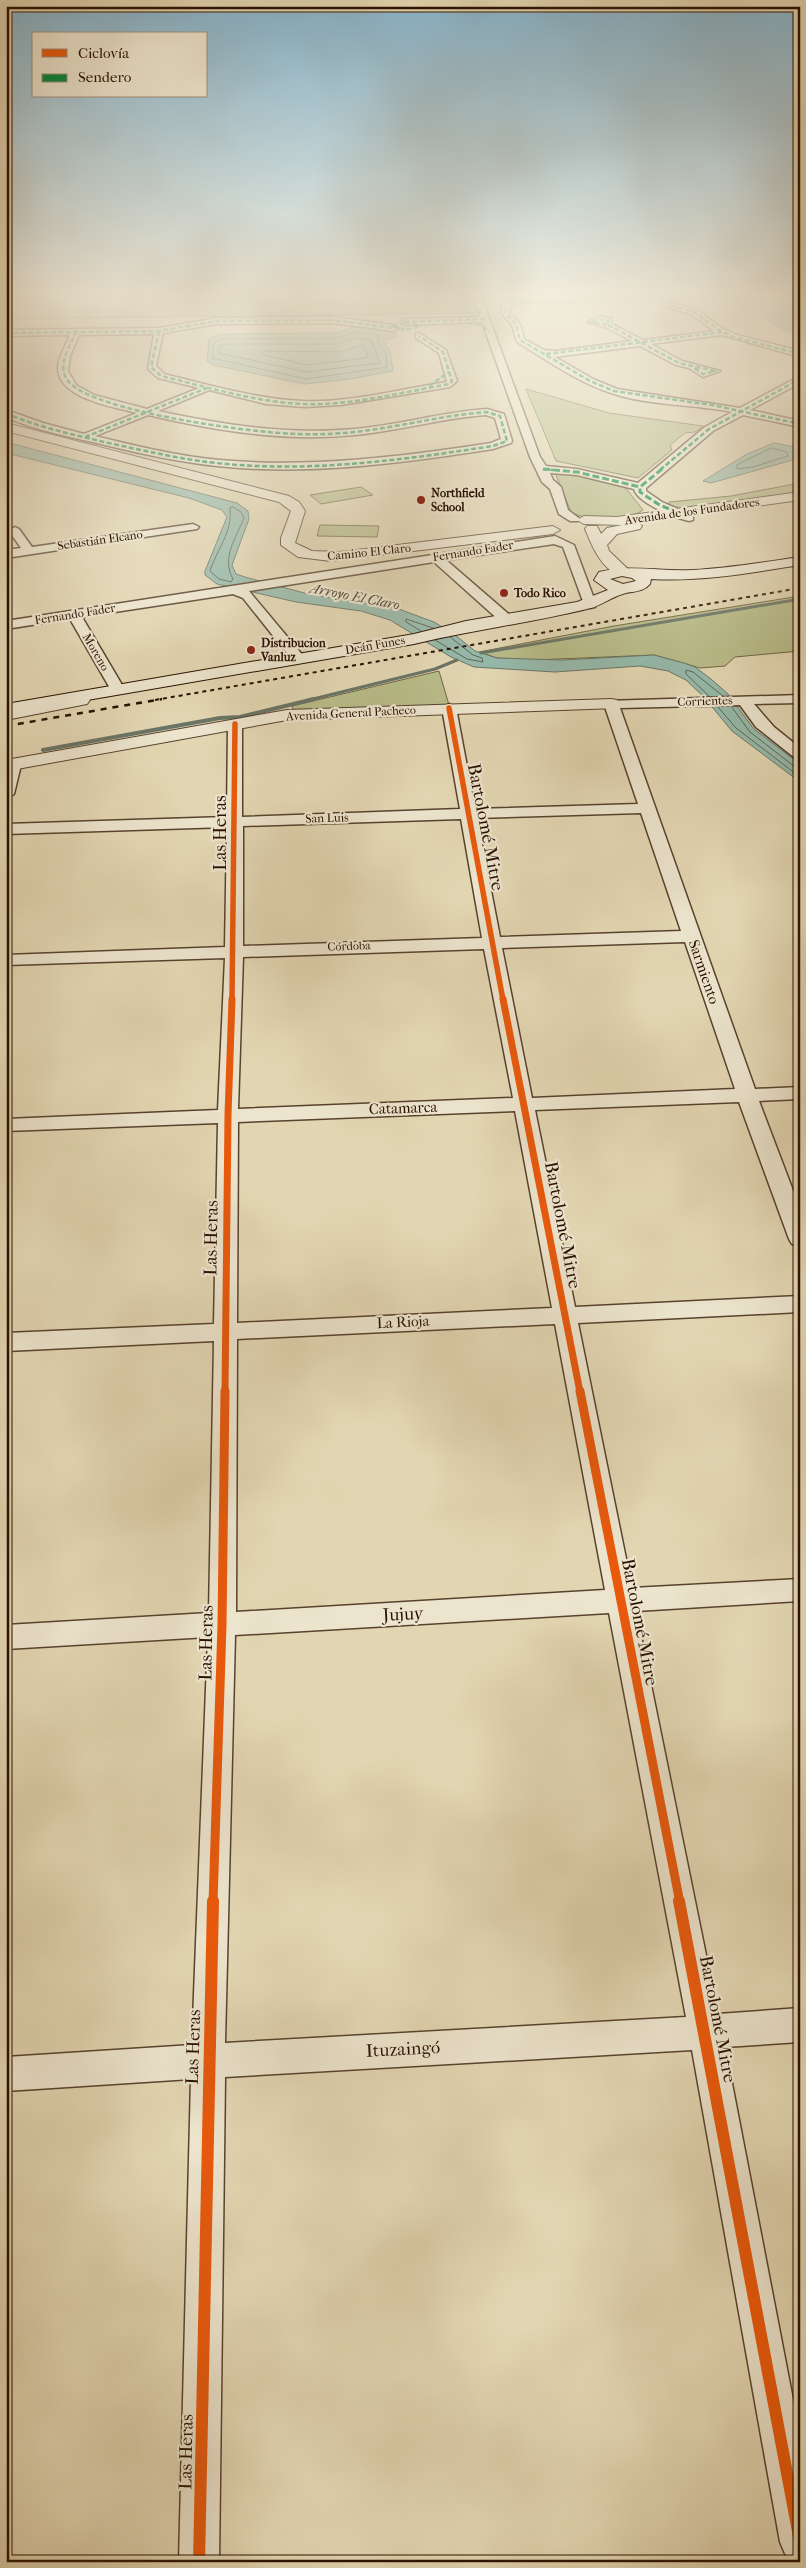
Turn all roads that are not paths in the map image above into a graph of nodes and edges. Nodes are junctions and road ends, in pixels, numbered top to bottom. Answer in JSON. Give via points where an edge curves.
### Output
{"nodes":[{"id":1,"x":6,"y":413,"type":"edge"},
{"id":2,"x":153,"y":413,"type":"joint"},
{"id":3,"x":477,"y":413,"type":"edge"},
{"id":4,"x":492,"y":413,"type":"edge"},
{"id":5,"x":519,"y":413,"type":"edge"},
{"id":6,"x":741,"y":413,"type":"edge"},
{"id":7,"x":747,"y":413,"type":"edge"},
{"id":8,"x":800,"y":424,"type":"edge"},
{"id":9,"x":6,"y":427,"type":"edge"},
{"id":10,"x":90,"y":438,"type":"junction"},
{"id":11,"x":543,"y":469,"type":"junction"},
{"id":12,"x":548,"y":482,"type":"junction"},
{"id":13,"x":640,"y":487,"type":"junction"},
{"id":14,"x":800,"y":498,"type":"edge"},
{"id":15,"x":653,"y":501,"type":"junction"},
{"id":16,"x":685,"y":514,"type":"junction"},
{"id":17,"x":661,"y":516,"type":"junction"},
{"id":18,"x":583,"y":523,"type":"junction"},
{"id":19,"x":193,"y":526,"type":"dead end"},
{"id":20,"x":552,"y":528,"type":"junction"},
{"id":21,"x":15,"y":531,"type":"dead end"},
{"id":22,"x":568,"y":534,"type":"junction"},
{"id":23,"x":599,"y":545,"type":"junction"},
{"id":24,"x":29,"y":551,"type":"junction"},
{"id":25,"x":6,"y":554,"type":"edge"},
{"id":26,"x":435,"y":557,"type":"junction"},
{"id":27,"x":800,"y":561,"type":"edge"},
{"id":28,"x":731,"y":571,"type":"junction"},
{"id":29,"x":627,"y":572,"type":"junction"},
{"id":30,"x":598,"y":574,"type":"junction"},
{"id":31,"x":631,"y":588,"type":"junction"},
{"id":32,"x":233,"y":589,"type":"junction"},
{"id":33,"x":592,"y":603,"type":"junction"},
{"id":34,"x":74,"y":614,"type":"junction"},
{"id":35,"x":506,"y":619,"type":"junction"},
{"id":36,"x":6,"y":625,"type":"edge"},
{"id":37,"x":298,"y":658,"type":"junction"},
{"id":38,"x":118,"y":690,"type":"junction"},
{"id":39,"x":800,"y":699,"type":"edge"},
{"id":40,"x":741,"y":700,"type":"junction"},
{"id":41,"x":611,"y":704,"type":"junction"},
{"id":42,"x":448,"y":708,"type":"junction"},
{"id":43,"x":6,"y":709,"type":"edge"},
{"id":44,"x":6,"y":715,"type":"edge"},
{"id":45,"x":234,"y":724,"type":"junction"},
{"id":46,"x":800,"y":755,"type":"edge"},
{"id":47,"x":9,"y":761,"type":"edge"},
{"id":48,"x":6,"y":794,"type":"edge"},
{"id":49,"x":648,"y":808,"type":"junction"},
{"id":50,"x":468,"y":814,"type":"junction"},
{"id":51,"x":235,"y":821,"type":"junction"},
{"id":52,"x":6,"y":829,"type":"edge"},
{"id":53,"x":692,"y":936,"type":"junction"},
{"id":54,"x":492,"y":942,"type":"junction"},
{"id":55,"x":234,"y":950,"type":"junction"},
{"id":56,"x":6,"y":960,"type":"edge"},
{"id":57,"x":800,"y":1093,"type":"edge"},
{"id":58,"x":747,"y":1095,"type":"junction"},
{"id":59,"x":525,"y":1104,"type":"junction"},
{"id":60,"x":228,"y":1115,"type":"junction"},
{"id":61,"x":6,"y":1125,"type":"edge"},
{"id":62,"x":800,"y":1239,"type":"edge"},
{"id":63,"x":800,"y":1304,"type":"edge"},
{"id":64,"x":564,"y":1314,"type":"junction"},
{"id":65,"x":224,"y":1331,"type":"junction"},
{"id":66,"x":6,"y":1342,"type":"edge"},
{"id":67,"x":800,"y":1590,"type":"edge"},
{"id":68,"x":620,"y":1602,"type":"junction"},
{"id":69,"x":222,"y":1625,"type":"junction"},
{"id":70,"x":6,"y":1637,"type":"edge"},
{"id":71,"x":800,"y":2025,"type":"edge"},
{"id":72,"x":705,"y":2032,"type":"junction"},
{"id":73,"x":208,"y":2060,"type":"junction"},
{"id":74,"x":6,"y":2074,"type":"edge"},
{"id":75,"x":800,"y":2542,"type":"edge"},
{"id":76,"x":199,"y":2562,"type":"edge"}],
"edges":[{"from":1,"to":10,"type":"street"},
{"from":2,"to":3,"type":"street","via":[[240,431],[308,434],[356,432]]},
{"from":2,"to":10,"type":"street"},
{"from":4,"to":10,"type":"street","via":[[500,416],[508,438],[500,444],[357,465],[289,467],[224,464],[171,457]]},
{"from":5,"to":11,"type":"street","via":[[535,457]]},
{"from":6,"to":13,"type":"street","via":[[709,429]]},
{"from":7,"to":8,"type":"street"},
{"from":9,"to":20,"type":"street","name":"Camino El Claro","via":[[284,499],[298,511],[288,545],[307,554],[342,557]]},
{"from":11,"to":12,"type":"street"},
{"from":11,"to":13,"type":"street","via":[[577,472]]},
{"from":12,"to":18,"type":"street","via":[[555,487],[563,512]]},
{"from":12,"to":20,"type":"street","via":[[545,487],[556,512]]},
{"from":13,"to":15,"type":"street","via":[[640,492]]},
{"from":14,"to":16,"type":"street","name":"Avenida de los Fundadores"},
{"from":15,"to":16,"type":"street"},
{"from":15,"to":17,"type":"street"},
{"from":16,"to":17,"type":"street","name":"Avenida de los Fundadores"},
{"from":16,"to":23,"type":"street","name":"Avenida de los Fundadores","via":[[616,530]]},
{"from":17,"to":18,"type":"street","name":"Avenida de los Fundadores"},
{"from":18,"to":20,"type":"street","name":"Camino El Claro"},
{"from":18,"to":22,"type":"street","via":[[582,533]]},
{"from":18,"to":23,"type":"street"},
{"from":19,"to":24,"type":"street","name":"Sebastián Elcano"},
{"from":20,"to":22,"type":"street"},
{"from":20,"to":26,"type":"street","name":"Fernando Fader"},
{"from":20,"to":33,"type":"street","via":[[559,540],[568,545]]},
{"from":21,"to":24,"type":"street"},
{"from":22,"to":30,"type":"street","via":[[584,548]]},
{"from":23,"to":29,"type":"street","via":[[606,557]]},
{"from":24,"to":25,"type":"street","name":"Sebastián Elcano"},
{"from":26,"to":32,"type":"street","name":"Fernando Fader"},
{"from":26,"to":35,"type":"street"},
{"from":27,"to":28,"type":"street"},
{"from":28,"to":29,"type":"street","via":[[666,576]]},
{"from":28,"to":31,"type":"street"},
{"from":29,"to":30,"type":"street"},
{"from":29,"to":31,"type":"street","via":[[642,576],[645,581]]},
{"from":30,"to":31,"type":"street"},
{"from":30,"to":33,"type":"street","via":[[608,588],[607,593]]},
{"from":31,"to":33,"type":"street","name":"Deán Funes"},
{"from":32,"to":34,"type":"street","name":"Fernando Fader"},
{"from":32,"to":37,"type":"street","via":[[247,595]]},
{"from":33,"to":35,"type":"street","name":"Deán Funes"},
{"from":34,"to":36,"type":"street","name":"Fernando Fader"},
{"from":34,"to":38,"type":"street","name":"Moreno"},
{"from":35,"to":37,"type":"street","name":"Deán Funes"},
{"from":37,"to":38,"type":"street","name":"Deán Funes"},
{"from":38,"to":43,"type":"street","name":"Deán Funes"},
{"from":38,"to":44,"type":"street"},
{"from":39,"to":40,"type":"street","name":"Corrientes"},
{"from":40,"to":41,"type":"street","name":"Corrientes"},
{"from":40,"to":46,"type":"street","via":[[772,735]]},
{"from":41,"to":42,"type":"street","name":"Avenida General Pacheco"},
{"from":41,"to":49,"type":"street","name":"Sarmiento"},
{"from":42,"to":45,"type":"street","name":"Avenida General Pacheco","via":[[301,713]]},
{"from":42,"to":50,"type":"street","name":"Bartolomé Mitre"},
{"from":45,"to":47,"type":"street","name":"Avenida General Pacheco"},
{"from":45,"to":51,"type":"street","name":"Las Heras"},
{"from":47,"to":48,"type":"street"},
{"from":49,"to":50,"type":"street","name":"San Luis"},
{"from":49,"to":53,"type":"street","name":"Sarmiento"},
{"from":50,"to":51,"type":"street","name":"San Luis"},
{"from":50,"to":54,"type":"street","name":"Bartolomé Mitre"},
{"from":51,"to":52,"type":"street","name":"San Luis"},
{"from":51,"to":55,"type":"street","name":"Las Heras"},
{"from":53,"to":54,"type":"street","name":"Córdoba"},
{"from":53,"to":58,"type":"street","name":"Sarmiento"},
{"from":54,"to":55,"type":"street","name":"Córdoba"},
{"from":54,"to":59,"type":"street","name":"Bartolomé Mitre"},
{"from":55,"to":56,"type":"street","name":"Córdoba"},
{"from":55,"to":60,"type":"street","name":"Las Heras"},
{"from":57,"to":58,"type":"street","name":"Catamarca"},
{"from":58,"to":59,"type":"street","name":"Catamarca"},
{"from":58,"to":62,"type":"street","name":"Sarmiento"},
{"from":59,"to":60,"type":"street","name":"Catamarca"},
{"from":59,"to":64,"type":"street","name":"Bartolomé Mitre"},
{"from":60,"to":61,"type":"street","name":"Catamarca"},
{"from":60,"to":65,"type":"street","name":"Las Heras"},
{"from":63,"to":64,"type":"street","name":"La Rioja"},
{"from":64,"to":65,"type":"street","name":"La Rioja"},
{"from":64,"to":68,"type":"street","name":"Bartolomé Mitre"},
{"from":65,"to":66,"type":"street","name":"La Rioja"},
{"from":65,"to":69,"type":"street","name":"Las Heras"},
{"from":67,"to":68,"type":"street","name":"Jujuy"},
{"from":68,"to":69,"type":"street","name":"Jujuy"},
{"from":68,"to":72,"type":"street","name":"Bartolomé Mitre"},
{"from":69,"to":70,"type":"street","name":"Jujuy"},
{"from":69,"to":73,"type":"street","name":"Las Heras"},
{"from":71,"to":72,"type":"street","name":"Ituzaingó"},
{"from":72,"to":73,"type":"street","name":"Ituzaingó"},
{"from":72,"to":75,"type":"street","name":"Bartolomé Mitre"},
{"from":73,"to":74,"type":"street","name":"Ituzaingó"},
{"from":73,"to":76,"type":"street","name":"Las Heras"}]}
